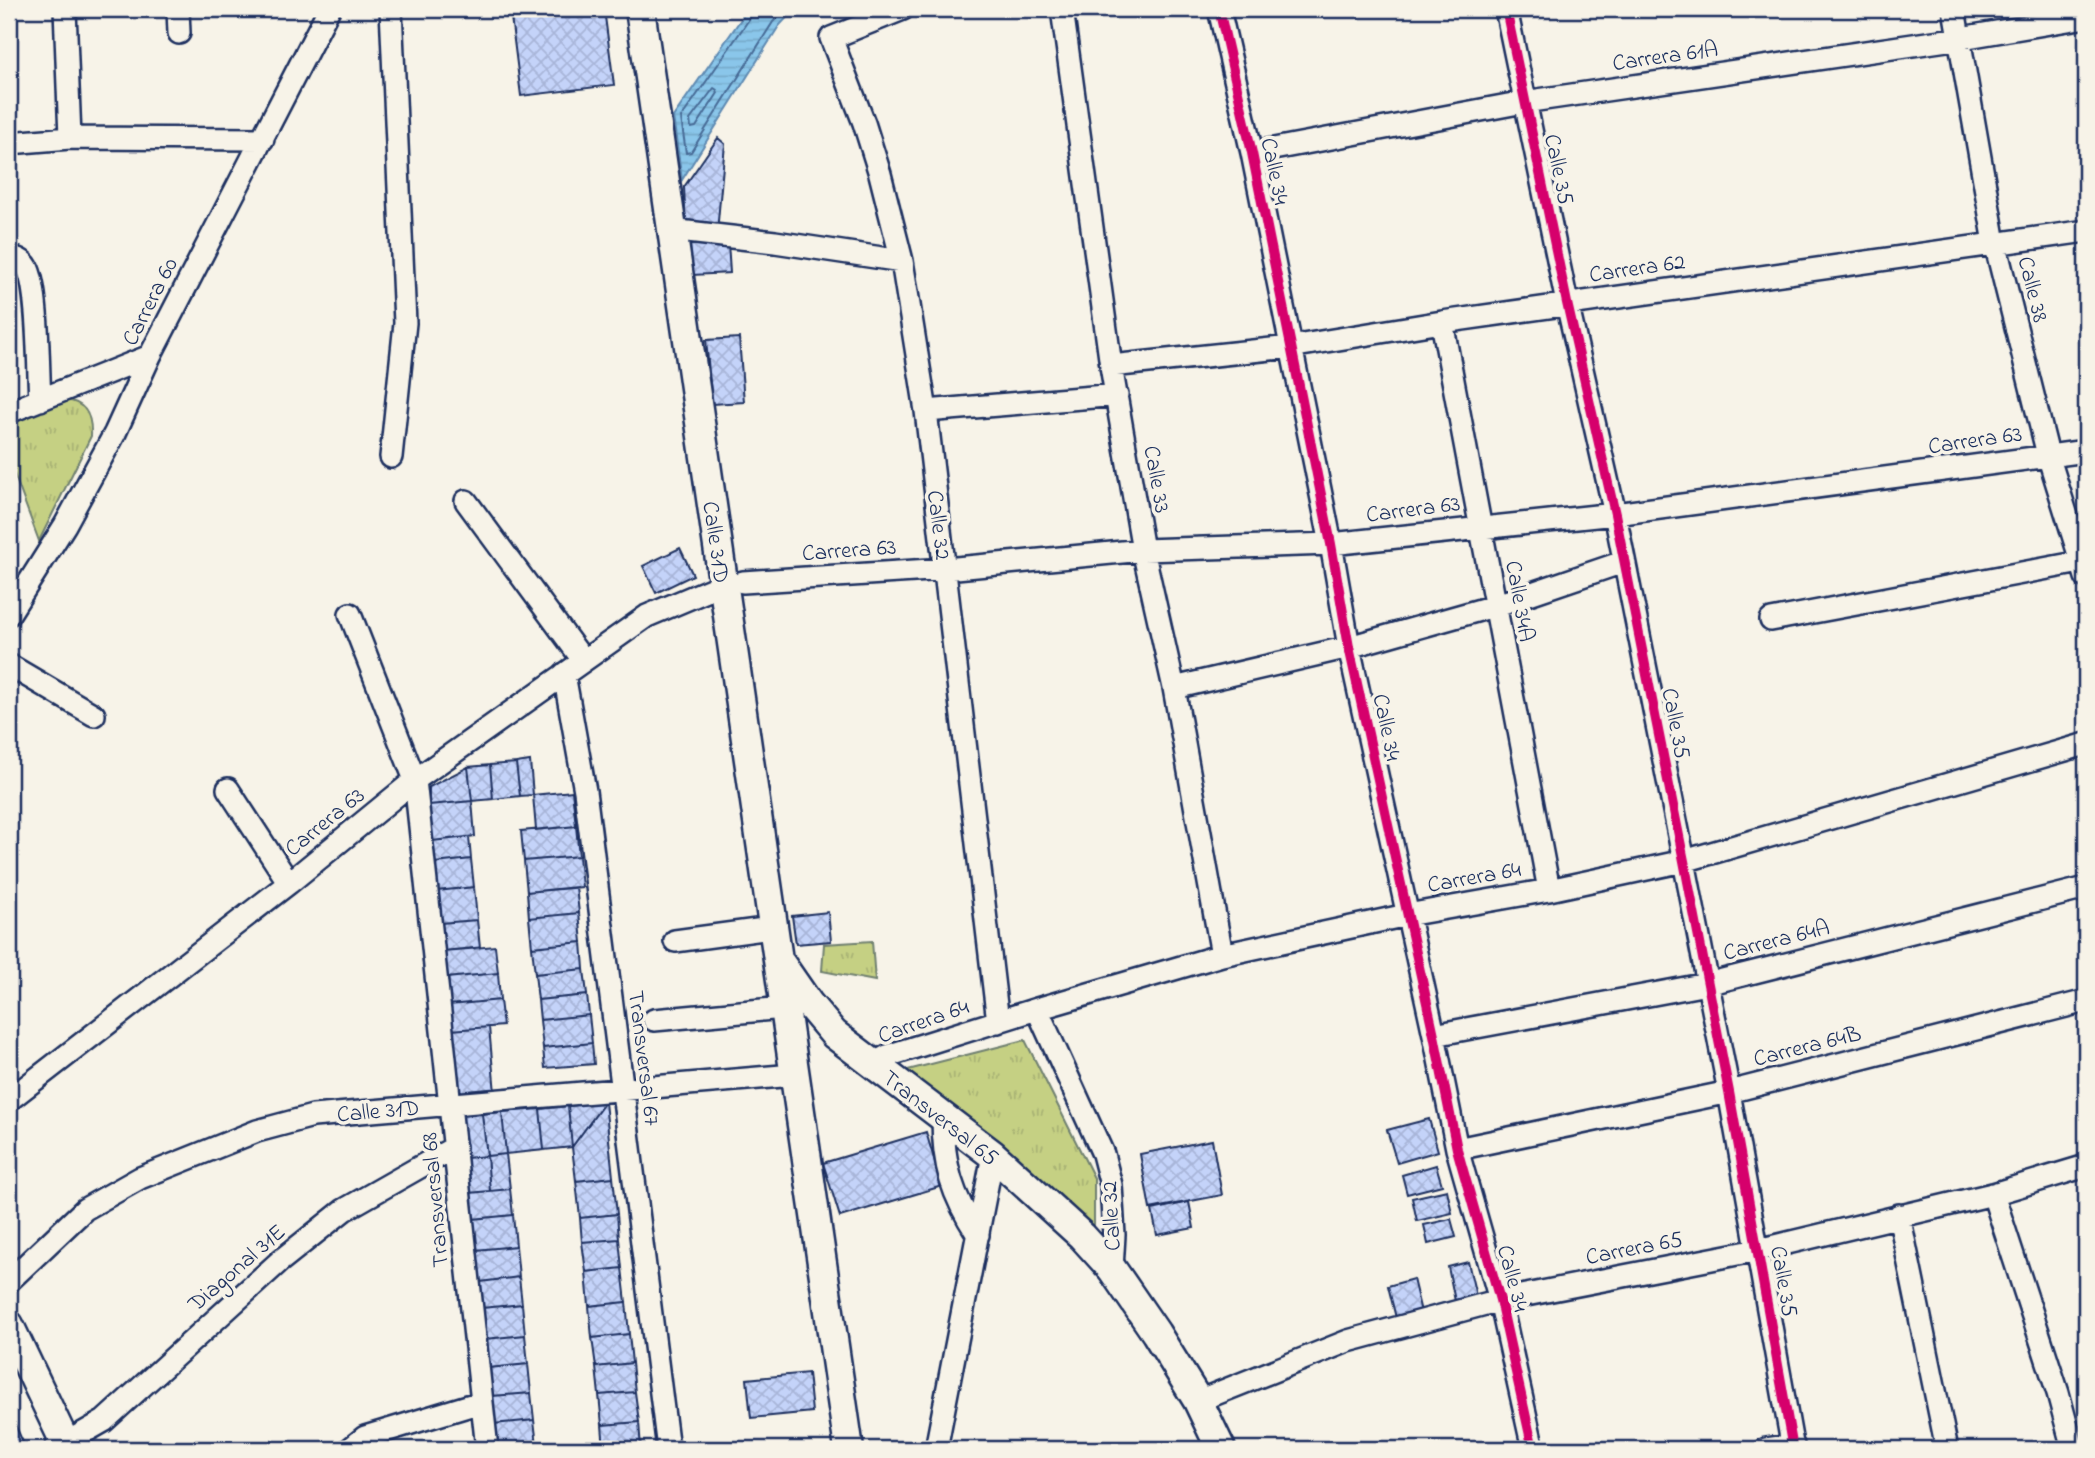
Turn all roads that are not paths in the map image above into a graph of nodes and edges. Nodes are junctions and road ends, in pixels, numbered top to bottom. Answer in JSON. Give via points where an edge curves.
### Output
{"nodes":[{"id":1,"x":65,"y":9,"type":"edge"},
{"id":2,"x":178,"y":9,"type":"edge"},
{"id":3,"x":330,"y":9,"type":"edge"},
{"id":4,"x":391,"y":9,"type":"edge"},
{"id":5,"x":640,"y":9,"type":"edge"},
{"id":6,"x":903,"y":9,"type":"edge"},
{"id":7,"x":1062,"y":9,"type":"edge"},
{"id":8,"x":1219,"y":9,"type":"edge"},
{"id":9,"x":1506,"y":9,"type":"edge"},
{"id":10,"x":1954,"y":9,"type":"edge"},
{"id":11,"x":2086,"y":17,"type":"edge"},
{"id":12,"x":179,"y":33,"type":"dead end"},
{"id":13,"x":1961,"y":38,"type":"junction"},
{"id":14,"x":1524,"y":102,"type":"junction"},
{"id":15,"x":70,"y":138,"type":"junction"},
{"id":16,"x":263,"y":139,"type":"junction"},
{"id":17,"x":9,"y":143,"type":"edge"},
{"id":18,"x":1252,"y":153,"type":"junction"},
{"id":19,"x":670,"y":230,"type":"junction"},
{"id":20,"x":2086,"y":231,"type":"edge"},
{"id":21,"x":1995,"y":243,"type":"junction"},
{"id":22,"x":9,"y":256,"type":"edge"},
{"id":23,"x":902,"y":261,"type":"junction"},
{"id":24,"x":1567,"y":303,"type":"junction"},
{"id":25,"x":1443,"y":321,"type":"junction"},
{"id":26,"x":1290,"y":347,"type":"junction"},
{"id":27,"x":150,"y":356,"type":"junction"},
{"id":28,"x":1111,"y":366,"type":"junction"},
{"id":29,"x":1117,"y":395,"type":"junction"},
{"id":30,"x":40,"y":400,"type":"junction"},
{"id":31,"x":926,"y":411,"type":"junction"},
{"id":32,"x":9,"y":412,"type":"edge"},
{"id":33,"x":2086,"y":451,"type":"edge"},
{"id":34,"x":2048,"y":456,"type":"junction"},
{"id":35,"x":391,"y":457,"type":"dead end"},
{"id":36,"x":466,"y":501,"type":"dead end"},
{"id":37,"x":1615,"y":514,"type":"junction"},
{"id":38,"x":1482,"y":527,"type":"junction"},
{"id":39,"x":1331,"y":544,"type":"junction"},
{"id":40,"x":1143,"y":550,"type":"junction"},
{"id":41,"x":1623,"y":562,"type":"junction"},
{"id":42,"x":2084,"y":567,"type":"edge"},
{"id":43,"x":946,"y":569,"type":"junction"},
{"id":44,"x":733,"y":583,"type":"junction"},
{"id":45,"x":1494,"y":606,"type":"junction"},
{"id":46,"x":9,"y":614,"type":"edge"},
{"id":47,"x":350,"y":614,"type":"dead end"},
{"id":48,"x":1771,"y":620,"type":"dead end"},
{"id":49,"x":1349,"y":647,"type":"junction"},
{"id":50,"x":583,"y":660,"type":"junction"},
{"id":51,"x":9,"y":665,"type":"edge"},
{"id":52,"x":564,"y":674,"type":"junction"},
{"id":53,"x":1174,"y":688,"type":"junction"},
{"id":54,"x":94,"y":715,"type":"dead end"},
{"id":55,"x":2086,"y":744,"type":"edge"},
{"id":56,"x":415,"y":780,"type":"junction"},
{"id":57,"x":228,"y":789,"type":"dead end"},
{"id":58,"x":1684,"y":861,"type":"junction"},
{"id":59,"x":289,"y":883,"type":"junction"},
{"id":60,"x":2086,"y":888,"type":"edge"},
{"id":61,"x":1549,"y":890,"type":"junction"},
{"id":62,"x":1407,"y":915,"type":"junction"},
{"id":63,"x":772,"y":928,"type":"junction"},
{"id":64,"x":675,"y":941,"type":"dead end"},
{"id":65,"x":1222,"y":955,"type":"junction"},
{"id":66,"x":777,"y":959,"type":"junction"},
{"id":67,"x":1707,"y":984,"type":"junction"},
{"id":68,"x":2086,"y":1001,"type":"edge"},
{"id":69,"x":784,"y":1008,"type":"junction"},
{"id":70,"x":1037,"y":1009,"type":"junction"},
{"id":71,"x":654,"y":1020,"type":"dead end"},
{"id":72,"x":998,"y":1022,"type":"junction"},
{"id":73,"x":1434,"y":1035,"type":"junction"},
{"id":74,"x":873,"y":1064,"type":"junction"},
{"id":75,"x":794,"y":1075,"type":"junction"},
{"id":76,"x":622,"y":1089,"type":"junction"},
{"id":77,"x":1730,"y":1092,"type":"junction"},
{"id":78,"x":9,"y":1100,"type":"edge"},
{"id":79,"x":452,"y":1103,"type":"junction"},
{"id":80,"x":943,"y":1118,"type":"junction"},
{"id":81,"x":455,"y":1147,"type":"junction"},
{"id":82,"x":1457,"y":1149,"type":"junction"},
{"id":83,"x":993,"y":1155,"type":"junction"},
{"id":84,"x":2086,"y":1166,"type":"edge"},
{"id":85,"x":1993,"y":1194,"type":"junction"},
{"id":86,"x":1899,"y":1215,"type":"junction"},
{"id":87,"x":978,"y":1235,"type":"junction"},
{"id":88,"x":1758,"y":1250,"type":"junction"},
{"id":89,"x":1112,"y":1269,"type":"junction"},
{"id":90,"x":9,"y":1281,"type":"edge"},
{"id":91,"x":1500,"y":1300,"type":"junction"},
{"id":92,"x":9,"y":1325,"type":"edge"},
{"id":93,"x":1198,"y":1401,"type":"junction"},
{"id":94,"x":481,"y":1402,"type":"junction"},
{"id":95,"x":1793,"y":1447,"type":"edge"},
{"id":96,"x":63,"y":1448,"type":"edge"},
{"id":97,"x":350,"y":1449,"type":"edge"},
{"id":98,"x":487,"y":1449,"type":"edge"},
{"id":99,"x":668,"y":1449,"type":"edge"},
{"id":100,"x":849,"y":1449,"type":"edge"},
{"id":101,"x":936,"y":1449,"type":"edge"},
{"id":102,"x":1221,"y":1449,"type":"edge"},
{"id":103,"x":1533,"y":1449,"type":"edge"},
{"id":104,"x":1766,"y":1449,"type":"edge"},
{"id":105,"x":1947,"y":1449,"type":"edge"},
{"id":106,"x":2073,"y":1449,"type":"edge"}],
"edges":[{"from":1,"to":15,"type":"street"},
{"from":2,"to":12,"type":"street"},
{"from":3,"to":16,"type":"street","name":"Carrera 60"},
{"from":4,"to":35,"type":"street","via":[[405,323]]},
{"from":5,"to":19,"type":"street","name":"Calle 31D"},
{"from":6,"to":23,"type":"street","name":"Calle 32","via":[[831,38],[876,161]]},
{"from":7,"to":28,"type":"street","name":"Calle 33"},
{"from":8,"to":18,"type":"street","name":"Calle 34"},
{"from":9,"to":14,"type":"street","name":"Calle 35"},
{"from":10,"to":13,"type":"street","name":"Calle 38"},
{"from":11,"to":13,"type":"street","name":"Carrera 61A"},
{"from":13,"to":14,"type":"street","name":"Carrera 61A"},
{"from":13,"to":21,"type":"street","name":"Calle 38"},
{"from":14,"to":18,"type":"street","name":"Carrera 61A"},
{"from":14,"to":24,"type":"street","name":"Calle 35"},
{"from":15,"to":16,"type":"street"},
{"from":15,"to":17,"type":"street"},
{"from":16,"to":27,"type":"street","name":"Carrera 60"},
{"from":18,"to":26,"type":"street","name":"Calle 34"},
{"from":19,"to":23,"type":"street"},
{"from":19,"to":44,"type":"street","name":"Calle 31D"},
{"from":20,"to":21,"type":"street","name":"Carrera 62"},
{"from":21,"to":24,"type":"street","name":"Carrera 62"},
{"from":21,"to":34,"type":"street","name":"Calle 38"},
{"from":22,"to":30,"type":"street","via":[[27,267],[33,292]]},
{"from":23,"to":31,"type":"street","name":"Calle 32"},
{"from":24,"to":25,"type":"street","name":"Carrera 62"},
{"from":24,"to":37,"type":"street","name":"Calle 35"},
{"from":25,"to":26,"type":"street","name":"Carrera 62"},
{"from":25,"to":38,"type":"street","name":"Calle 34A"},
{"from":26,"to":28,"type":"street","name":"Carrera 62"},
{"from":26,"to":39,"type":"street","name":"Calle 34"},
{"from":27,"to":30,"type":"street"},
{"from":27,"to":46,"type":"street","name":"Carrera 60","via":[[65,525]]},
{"from":28,"to":29,"type":"street","name":"Calle 33"},
{"from":29,"to":31,"type":"street"},
{"from":29,"to":40,"type":"street","name":"Calle 33"},
{"from":30,"to":32,"type":"street"},
{"from":31,"to":43,"type":"street","name":"Calle 32"},
{"from":33,"to":34,"type":"street","name":"Carrera 63"},
{"from":34,"to":37,"type":"street","name":"Carrera 63"},
{"from":34,"to":42,"type":"street","name":"Calle 38"},
{"from":36,"to":50,"type":"street"},
{"from":37,"to":38,"type":"street","name":"Carrera 63"},
{"from":37,"to":41,"type":"street","name":"Calle 35"},
{"from":38,"to":39,"type":"street","name":"Carrera 63"},
{"from":38,"to":45,"type":"street","name":"Calle 34A"},
{"from":39,"to":40,"type":"street","name":"Carrera 63"},
{"from":39,"to":49,"type":"street","name":"Calle 34"},
{"from":40,"to":43,"type":"street","name":"Carrera 63"},
{"from":40,"to":53,"type":"street","name":"Calle 33"},
{"from":41,"to":45,"type":"street"},
{"from":41,"to":58,"type":"street","name":"Calle 35"},
{"from":42,"to":48,"type":"street"},
{"from":43,"to":44,"type":"street","name":"Carrera 63"},
{"from":43,"to":72,"type":"street","name":"Calle 32"},
{"from":44,"to":50,"type":"street","name":"Carrera 63","via":[[647,616]]},
{"from":44,"to":63,"type":"street","name":"Calle 31D"},
{"from":45,"to":49,"type":"street"},
{"from":45,"to":61,"type":"street","name":"Calle 34A"},
{"from":47,"to":56,"type":"street","name":"Transversal 68"},
{"from":49,"to":53,"type":"street"},
{"from":49,"to":62,"type":"street","name":"Calle 34"},
{"from":50,"to":52,"type":"street","name":"Carrera 63"},
{"from":51,"to":54,"type":"street"},
{"from":52,"to":56,"type":"street","name":"Carrera 63"},
{"from":52,"to":76,"type":"street","name":"Transversal 67","via":[[585,791]]},
{"from":53,"to":65,"type":"street","name":"Calle 33"},
{"from":55,"to":58,"type":"street","name":"Carrera 64"},
{"from":56,"to":59,"type":"street","name":"Carrera 63"},
{"from":56,"to":79,"type":"street","name":"Transversal 68"},
{"from":57,"to":59,"type":"street"},
{"from":58,"to":61,"type":"street","name":"Carrera 64"},
{"from":58,"to":67,"type":"street","name":"Calle 35"},
{"from":59,"to":78,"type":"street","name":"Carrera 63"},
{"from":60,"to":67,"type":"street","name":"Carrera 64A"},
{"from":61,"to":62,"type":"street","name":"Carrera 64"},
{"from":62,"to":65,"type":"street","name":"Carrera 64"},
{"from":62,"to":73,"type":"street","name":"Calle 34"},
{"from":63,"to":64,"type":"street"},
{"from":63,"to":66,"type":"street","name":"Calle 31D"},
{"from":65,"to":70,"type":"street","name":"Carrera 64"},
{"from":66,"to":69,"type":"street","name":"Calle 31D"},
{"from":66,"to":74,"type":"street","name":"Transversal 65","via":[[821,1020]]},
{"from":67,"to":73,"type":"street","name":"Carrera 64A"},
{"from":67,"to":77,"type":"street","name":"Calle 35"},
{"from":68,"to":77,"type":"street","name":"Carrera 64B"},
{"from":69,"to":71,"type":"street"},
{"from":69,"to":75,"type":"street","name":"Calle 31D"},
{"from":70,"to":72,"type":"street","name":"Carrera 64"},
{"from":70,"to":89,"type":"street","name":"Calle 32","via":[[1103,1154],[1111,1185]]},
{"from":72,"to":74,"type":"street","name":"Carrera 64"},
{"from":73,"to":82,"type":"street","name":"Calle 34"},
{"from":74,"to":80,"type":"street","name":"Transversal 65"},
{"from":75,"to":76,"type":"street","name":"Calle 31D"},
{"from":75,"to":100,"type":"street","name":"Calle 31D"},
{"from":76,"to":79,"type":"street","name":"Calle 31D"},
{"from":76,"to":99,"type":"street","name":"Transversal 67"},
{"from":77,"to":82,"type":"street","name":"Carrera 64B"},
{"from":77,"to":88,"type":"street","name":"Calle 35"},
{"from":79,"to":81,"type":"street","name":"Transversal 68"},
{"from":79,"to":90,"type":"street","name":"Calle 31D","via":[[313,1116],[257,1131],[140,1178],[85,1209]]},
{"from":80,"to":83,"type":"street","name":"Transversal 65"},
{"from":80,"to":87,"type":"street","via":[[949,1180]]},
{"from":81,"to":94,"type":"street","name":"Transversal 68"},
{"from":81,"to":96,"type":"street","name":"Diagonal 31E","via":[[344,1210],[104,1421]]},
{"from":82,"to":91,"type":"street","name":"Calle 34"},
{"from":83,"to":87,"type":"street"},
{"from":83,"to":89,"type":"street","name":"Transversal 65"},
{"from":84,"to":85,"type":"street","name":"Carrera 65"},
{"from":85,"to":86,"type":"street","name":"Carrera 65"},
{"from":85,"to":106,"type":"street"},
{"from":86,"to":88,"type":"street","name":"Carrera 65"},
{"from":86,"to":105,"type":"street"},
{"from":87,"to":101,"type":"street"},
{"from":88,"to":91,"type":"street","name":"Carrera 65"},
{"from":88,"to":95,"type":"street","name":"Calle 35"},
{"from":89,"to":93,"type":"street","name":"Calle 32"},
{"from":91,"to":93,"type":"street","name":"Carrera 65","via":[[1348,1342]]},
{"from":91,"to":103,"type":"street","name":"Calle 34"},
{"from":92,"to":96,"type":"street"},
{"from":93,"to":102,"type":"street","name":"Calle 32"},
{"from":94,"to":97,"type":"street","via":[[365,1437]]},
{"from":94,"to":98,"type":"street","name":"Transversal 68"},
{"from":95,"to":104,"type":"street"}]}
